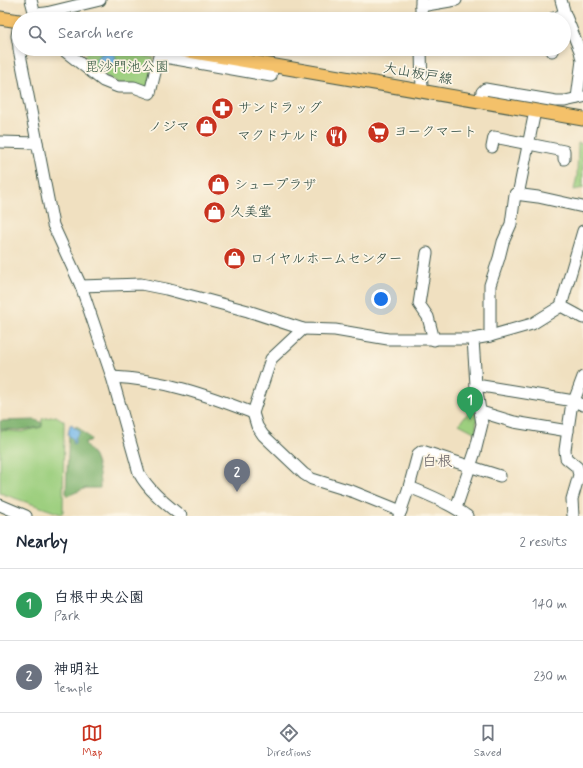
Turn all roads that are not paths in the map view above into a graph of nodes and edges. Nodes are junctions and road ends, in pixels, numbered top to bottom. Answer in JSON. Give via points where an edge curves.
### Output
{"nodes":[{"id":1,"x":31,"y":0,"type":"edge"},
{"id":2,"x":100,"y":0,"type":"edge"},
{"id":3,"x":456,"y":0,"type":"edge"},
{"id":4,"x":561,"y":0,"type":"edge"},
{"id":5,"x":421,"y":3,"type":"edge"},
{"id":6,"x":34,"y":12,"type":"edge"},
{"id":7,"x":50,"y":12,"type":"edge"},
{"id":8,"x":564,"y":12,"type":"edge"},
{"id":9,"x":0,"y":18,"type":"edge"},
{"id":10,"x":12,"y":21,"type":"edge"},
{"id":11,"x":571,"y":29,"type":"edge"},
{"id":12,"x":21,"y":56,"type":"edge"},
{"id":13,"x":71,"y":56,"type":"edge"},
{"id":14,"x":159,"y":56,"type":"edge"},
{"id":15,"x":159,"y":56,"type":"edge"},
{"id":16,"x":219,"y":56,"type":"edge"},
{"id":17,"x":421,"y":56,"type":"edge"},
{"id":18,"x":273,"y":65,"type":"junction"},
{"id":19,"x":422,"y":91,"type":"junction"},
{"id":20,"x":580,"y":98,"type":"edge"},
{"id":21,"x":480,"y":101,"type":"junction"},
{"id":22,"x":535,"y":111,"type":"junction"},
{"id":23,"x":583,"y":119,"type":"edge"},
{"id":24,"x":494,"y":138,"type":"dead end"},
{"id":25,"x":0,"y":142,"type":"edge"},
{"id":26,"x":37,"y":143,"type":"junction"},
{"id":27,"x":528,"y":144,"type":"junction"},
{"id":28,"x":564,"y":152,"type":"dead end"},
{"id":29,"x":518,"y":195,"type":"junction"},
{"id":30,"x":583,"y":207,"type":"edge"},
{"id":31,"x":583,"y":231,"type":"edge"},
{"id":32,"x":427,"y":253,"type":"dead end"},
{"id":33,"x":80,"y":286,"type":"junction"},
{"id":34,"x":561,"y":306,"type":"junction"},
{"id":35,"x":583,"y":318,"type":"edge"},
{"id":36,"x":304,"y":329,"type":"junction"},
{"id":37,"x":490,"y":336,"type":"junction"},
{"id":38,"x":473,"y":339,"type":"junction"},
{"id":39,"x":434,"y":340,"type":"junction"},
{"id":40,"x":112,"y":377,"type":"junction"},
{"id":41,"x":583,"y":377,"type":"edge"},
{"id":42,"x":476,"y":385,"type":"junction"},
{"id":43,"x":578,"y":403,"type":"edge"},
{"id":44,"x":481,"y":412,"type":"junction"},
{"id":45,"x":253,"y":413,"type":"junction"},
{"id":46,"x":568,"y":431,"type":"junction"},
{"id":47,"x":470,"y":466,"type":"junction"},
{"id":48,"x":500,"y":476,"type":"dead end"},
{"id":49,"x":409,"y":488,"type":"junction"},
{"id":50,"x":578,"y":494,"type":"edge"},
{"id":51,"x":0,"y":505,"type":"edge"},
{"id":52,"x":456,"y":508,"type":"junction"},
{"id":53,"x":400,"y":514,"type":"edge"},
{"id":54,"x":26,"y":516,"type":"edge"},
{"id":55,"x":181,"y":516,"type":"edge"},
{"id":56,"x":467,"y":516,"type":"edge"},
{"id":57,"x":573,"y":516,"type":"edge"}],
"edges":[{"from":1,"to":6,"type":"street"},
{"from":2,"to":7,"type":"street"},
{"from":3,"to":5,"type":"street"},
{"from":4,"to":8,"type":"street"},
{"from":9,"to":10,"type":"main road"},
{"from":11,"to":20,"type":"street","via":[[582,60]]},
{"from":12,"to":26,"type":"street"},
{"from":13,"to":14,"type":"street","via":[[103,81],[118,87],[134,87],[150,93]]},
{"from":15,"to":18,"type":"street","via":[[271,76]]},
{"from":16,"to":18,"type":"main road","name":"大山板戸線"},
{"from":17,"to":19,"type":"street"},
{"from":18,"to":19,"type":"main road","name":"大山板戸線"},
{"from":19,"to":21,"type":"main road","name":"大山板戸線"},
{"from":20,"to":21,"type":"street","via":[[565,101],[485,89]]},
{"from":21,"to":22,"type":"main road","name":"大山板戸線"},
{"from":22,"to":23,"type":"main road","name":"大山板戸線"},
{"from":22,"to":27,"type":"street"},
{"from":24,"to":27,"type":"street"},
{"from":25,"to":26,"type":"street"},
{"from":26,"to":33,"type":"street","via":[[52,225]]},
{"from":27,"to":28,"type":"street"},
{"from":27,"to":29,"type":"street"},
{"from":29,"to":30,"type":"street"},
{"from":29,"to":37,"type":"street","via":[[515,194],[511,224],[490,285]]},
{"from":31,"to":34,"type":"street"},
{"from":32,"to":39,"type":"street","via":[[419,304],[428,317]]},
{"from":33,"to":36,"type":"street","via":[[141,284],[248,310]]},
{"from":33,"to":40,"type":"street"},
{"from":34,"to":35,"type":"street"},
{"from":34,"to":37,"type":"street","via":[[532,324]]},
{"from":36,"to":39,"type":"street","via":[[335,330],[388,339]]},
{"from":36,"to":45,"type":"street","via":[[271,359]]},
{"from":37,"to":38,"type":"street"},
{"from":38,"to":39,"type":"street"},
{"from":38,"to":42,"type":"street"},
{"from":40,"to":45,"type":"street","via":[[167,383]]},
{"from":40,"to":55,"type":"street","via":[[139,473],[153,492]]},
{"from":41,"to":43,"type":"street"},
{"from":42,"to":43,"type":"street"},
{"from":42,"to":44,"type":"street"},
{"from":43,"to":46,"type":"street","via":[[571,409]]},
{"from":44,"to":46,"type":"street","via":[[514,422]]},
{"from":44,"to":47,"type":"street","via":[[482,424]]},
{"from":45,"to":53,"type":"street","via":[[263,435],[304,474],[354,492]]},
{"from":46,"to":50,"type":"street","via":[[566,458],[577,468]]},
{"from":47,"to":48,"type":"street"},
{"from":47,"to":49,"type":"street","via":[[422,451],[418,454]]},
{"from":47,"to":52,"type":"street"},
{"from":49,"to":52,"type":"street"},
{"from":49,"to":53,"type":"street"},
{"from":50,"to":57,"type":"street","via":[[572,499]]},
{"from":51,"to":54,"type":"street"},
{"from":52,"to":56,"type":"street"}]}
